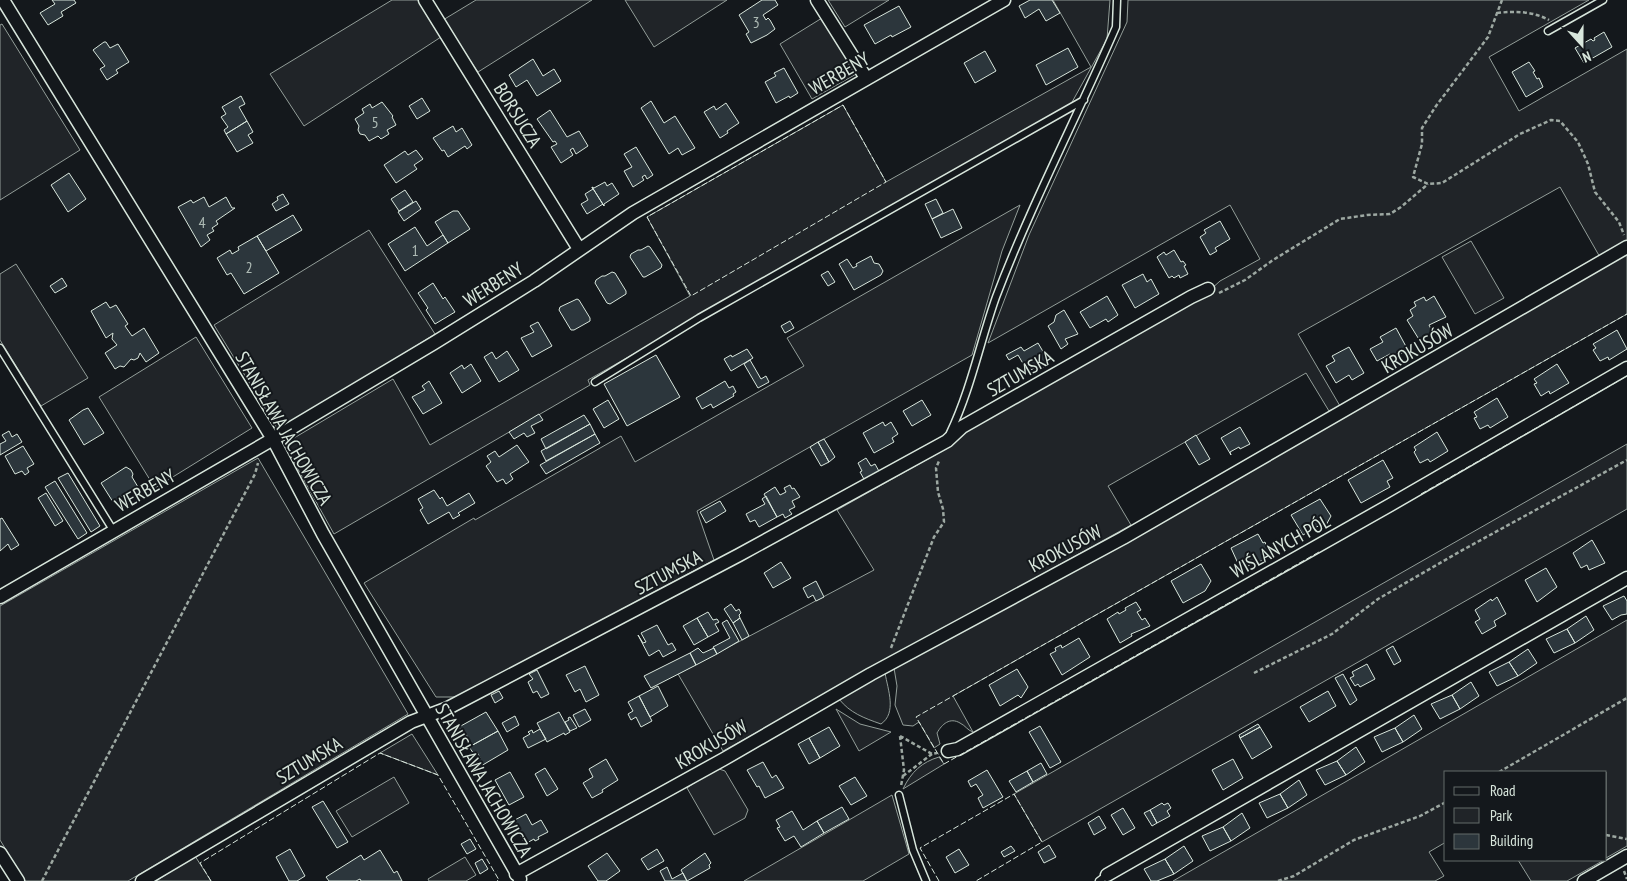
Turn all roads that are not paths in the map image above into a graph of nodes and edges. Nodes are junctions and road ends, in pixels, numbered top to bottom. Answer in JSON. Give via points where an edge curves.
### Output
{"nodes":[{"id":1,"x":3,"y":0,"type":"edge"},
{"id":2,"x":425,"y":0,"type":"edge"},
{"id":3,"x":817,"y":0,"type":"edge"},
{"id":4,"x":1004,"y":0,"type":"edge"},
{"id":5,"x":1117,"y":0,"type":"edge"},
{"id":6,"x":1603,"y":0,"type":"edge"},
{"id":7,"x":1548,"y":31,"type":"dead end"},
{"id":8,"x":866,"y":78,"type":"junction"},
{"id":9,"x":1084,"y":100,"type":"junction"},
{"id":10,"x":1626,"y":242,"type":"edge"},
{"id":11,"x":579,"y":249,"type":"junction"},
{"id":12,"x":1210,"y":292,"type":"road end"},
{"id":13,"x":0,"y":348,"type":"edge"},
{"id":14,"x":1627,"y":368,"type":"edge"},
{"id":15,"x":596,"y":382,"type":"dead end"},
{"id":16,"x":273,"y":439,"type":"junction"},
{"id":17,"x":946,"y":441,"type":"junction"},
{"id":18,"x":113,"y":530,"type":"junction"},
{"id":19,"x":1627,"y":578,"type":"edge"},
{"id":20,"x":0,"y":597,"type":"edge"},
{"id":21,"x":426,"y":716,"type":"junction"},
{"id":22,"x":943,"y":752,"type":"road end"},
{"id":23,"x":899,"y":795,"type":"road end"},
{"id":24,"x":0,"y":853,"type":"edge"},
{"id":25,"x":1627,"y":856,"type":"edge"},
{"id":26,"x":519,"y":877,"type":"edge"},
{"id":27,"x":1103,"y":878,"type":"edge"},
{"id":28,"x":18,"y":881,"type":"edge"},
{"id":29,"x":142,"y":881,"type":"edge"},
{"id":30,"x":926,"y":881,"type":"edge"},
{"id":31,"x":1584,"y":881,"type":"edge"}],
"edges":[{"from":1,"to":16,"type":"street","name":"STANISŁAWA JACHOWICZA"},
{"from":2,"to":11,"type":"street","name":"BORSUCZA"},
{"from":3,"to":8,"type":"street"},
{"from":4,"to":8,"type":"street","name":"WERBENY"},
{"from":5,"to":9,"type":"lane","via":[[1116,27]]},
{"from":6,"to":7,"type":"lane"},
{"from":8,"to":11,"type":"street","name":"WERBENY","via":[[633,213]]},
{"from":9,"to":15,"type":"lane","via":[[699,318]]},
{"from":9,"to":17,"type":"lane","via":[[996,297],[958,416]]},
{"from":10,"to":26,"type":"street","name":"KROKUSÓW","via":[[1123,538],[887,666]]},
{"from":11,"to":16,"type":"street","name":"WERBENY","via":[[534,281]]},
{"from":12,"to":17,"type":"street","name":"SZTUMSKA","via":[[1190,297],[970,422]]},
{"from":13,"to":18,"type":"lane"},
{"from":14,"to":22,"type":"street","name":"WIŚLANYCH PÓL","via":[[958,749]]},
{"from":16,"to":18,"type":"street","name":"WERBENY"},
{"from":16,"to":21,"type":"street","name":"STANISŁAWA JACHOWICZA"},
{"from":17,"to":21,"type":"street","name":"SZTUMSKA","via":[[739,556],[448,708]]},
{"from":18,"to":20,"type":"street","name":"WERBENY"},
{"from":19,"to":27,"type":"street"},
{"from":21,"to":26,"type":"street","name":"STANISŁAWA JACHOWICZA"},
{"from":21,"to":29,"type":"street","name":"SZTUMSKA"},
{"from":23,"to":30,"type":"lane"},
{"from":24,"to":28,"type":"street"},
{"from":25,"to":31,"type":"street"}]}
